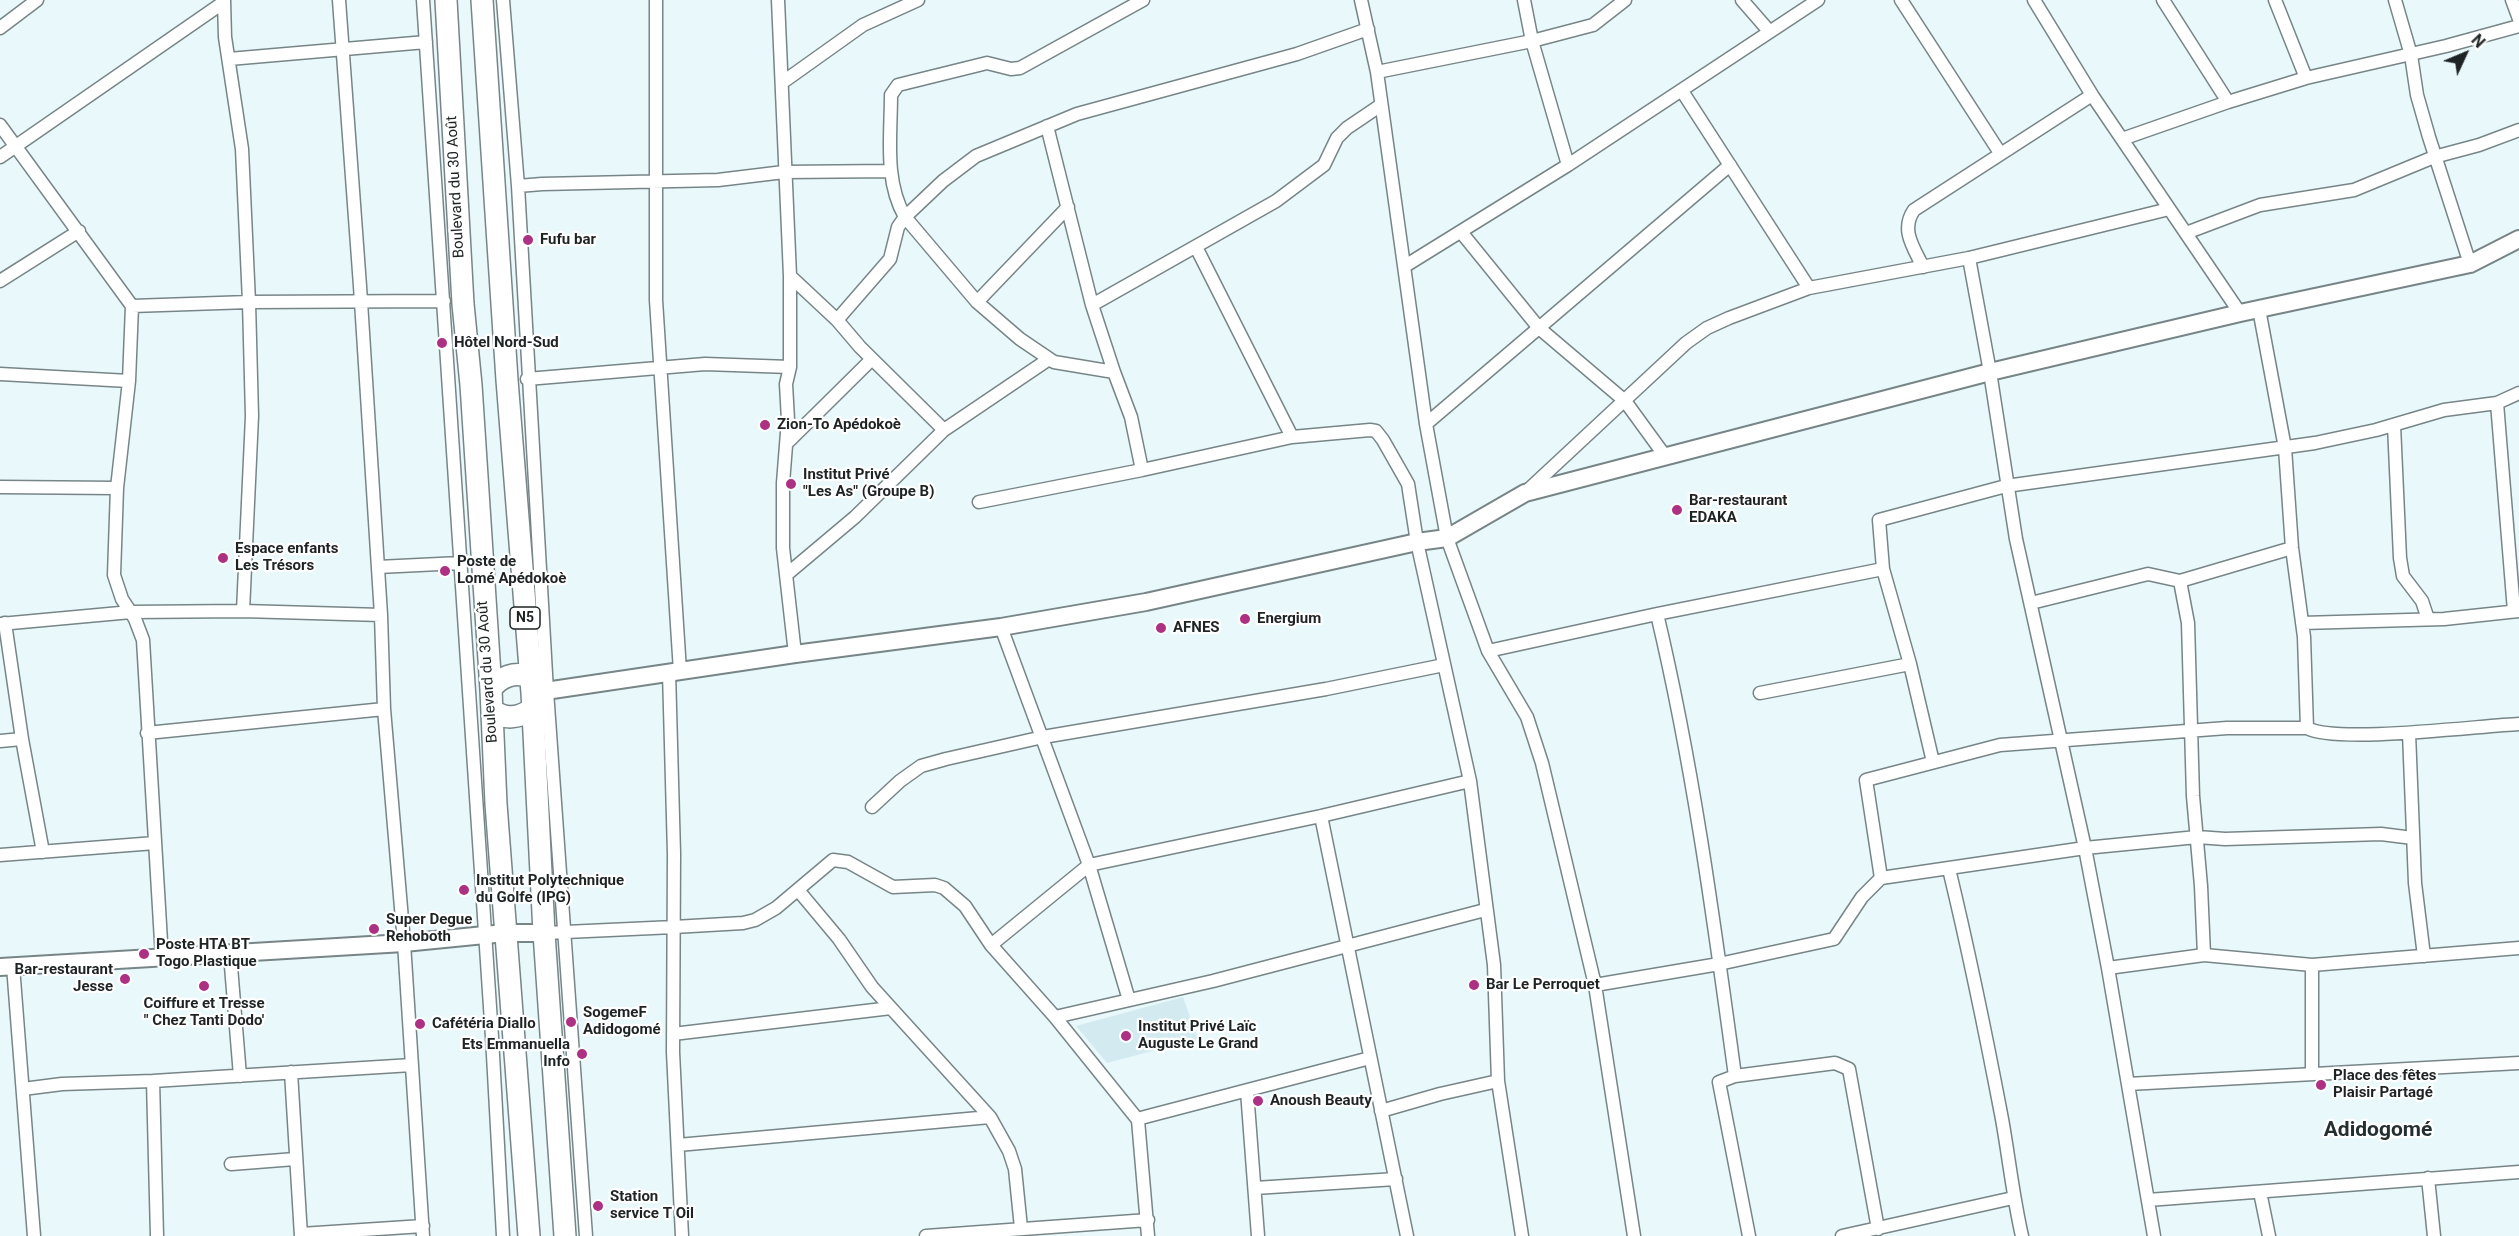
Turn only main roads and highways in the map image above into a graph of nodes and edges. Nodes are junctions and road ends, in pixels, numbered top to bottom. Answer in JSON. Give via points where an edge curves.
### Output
{"nodes":[{"id":1,"x":446,"y":0,"type":"edge"},
{"id":2,"x":482,"y":0,"type":"edge"},
{"id":3,"x":535,"y":693,"type":"junction"},
{"id":4,"x":491,"y":699,"type":"junction"},
{"id":5,"x":529,"y":1236,"type":"edge"},
{"id":6,"x":564,"y":1236,"type":"edge"}],
"edges":[{"from":1,"to":4,"type":"highway","name":"Boulevard du 30 Août"},
{"from":2,"to":3,"type":"highway","number":"N5","via":[[507,380]]},
{"from":3,"to":4,"type":"highway","via":[[525,714],[509,717],[501,716]]},
{"from":3,"to":4,"type":"highway","via":[[525,675],[507,676],[498,680]]},
{"from":3,"to":6,"type":"highway","number":"N5","via":[[544,933]]},
{"from":4,"to":5,"type":"highway","name":"Boulevard du 30 Août","via":[[495,934]]}]}
